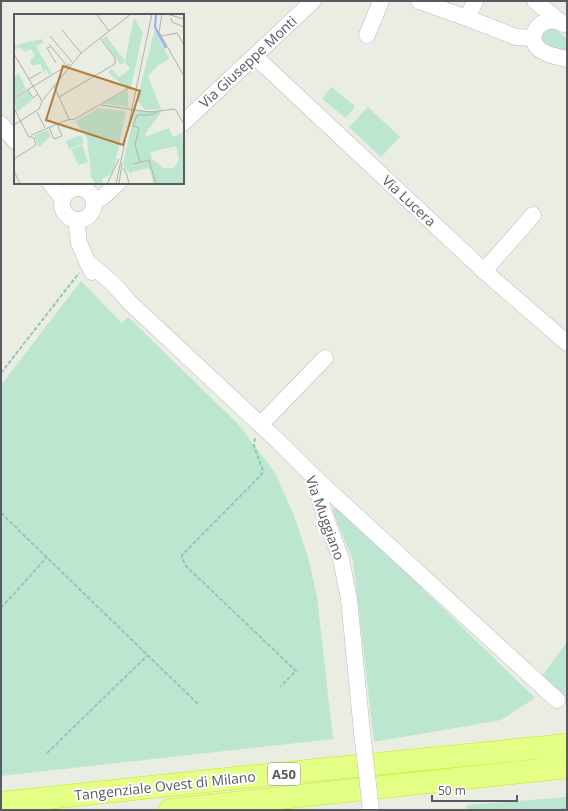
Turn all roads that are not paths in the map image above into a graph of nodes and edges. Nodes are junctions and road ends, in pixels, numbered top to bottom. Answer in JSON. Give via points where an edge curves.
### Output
{"nodes":[{"id":1,"x":313,"y":1,"type":"edge"},
{"id":2,"x":381,"y":1,"type":"edge"},
{"id":3,"x":418,"y":1,"type":"edge"},
{"id":4,"x":475,"y":1,"type":"edge"},
{"id":5,"x":528,"y":1,"type":"edge"},
{"id":6,"x":535,"y":1,"type":"edge"},
{"id":7,"x":467,"y":18,"type":"junction"},
{"id":8,"x":564,"y":25,"type":"edge"},
{"id":9,"x":536,"y":32,"type":"junction"},
{"id":10,"x":367,"y":35,"type":"dead end"},
{"id":11,"x":254,"y":57,"type":"junction"},
{"id":12,"x":567,"y":59,"type":"edge"},
{"id":13,"x":184,"y":122,"type":"edge"},
{"id":14,"x":1,"y":124,"type":"edge"},
{"id":15,"x":14,"y":140,"type":"edge"},
{"id":16,"x":51,"y":184,"type":"edge"},
{"id":17,"x":117,"y":184,"type":"edge"},
{"id":18,"x":63,"y":199,"type":"junction"},
{"id":19,"x":94,"y":202,"type":"junction"},
{"id":20,"x":533,"y":215,"type":"dead end"},
{"id":21,"x":76,"y":220,"type":"junction"},
{"id":22,"x":484,"y":271,"type":"junction"},
{"id":23,"x":567,"y":343,"type":"edge"},
{"id":24,"x":325,"y":358,"type":"dead end"},
{"id":25,"x":261,"y":424,"type":"junction"},
{"id":26,"x":312,"y":475,"type":"junction"},
{"id":27,"x":556,"y":700,"type":"dead end"},
{"id":28,"x":567,"y":745,"type":"edge"},
{"id":29,"x":567,"y":767,"type":"edge"},
{"id":30,"x":1,"y":804,"type":"edge"},
{"id":31,"x":170,"y":810,"type":"edge"},
{"id":32,"x":371,"y":810,"type":"edge"}],
"edges":[{"from":1,"to":11,"type":"street","name":"Via Giuseppe Monti"},
{"from":2,"to":10,"type":"street"},
{"from":3,"to":7,"type":"street"},
{"from":4,"to":7,"type":"street"},
{"from":5,"to":9,"type":"street","via":[[536,15]]},
{"from":6,"to":8,"type":"street"},
{"from":7,"to":9,"type":"street","via":[[516,37]]},
{"from":8,"to":9,"type":"street","via":[[554,20],[543,22]]},
{"from":9,"to":12,"type":"street","via":[[538,49]]},
{"from":11,"to":13,"type":"street","name":"Via Giuseppe Monti"},
{"from":11,"to":22,"type":"street","name":"Via Lucera"},
{"from":14,"to":15,"type":"street"},
{"from":16,"to":18,"type":"street"},
{"from":17,"to":19,"type":"street"},
{"from":18,"to":19,"type":"street","via":[[70,190],[80,188],[90,193]]},
{"from":18,"to":21,"type":"street","via":[[65,213]]},
{"from":19,"to":21,"type":"street","via":[[90,215]]},
{"from":20,"to":22,"type":"street"},
{"from":21,"to":25,"type":"street","name":"Via Muggiano","via":[[79,243],[95,278],[114,295],[129,302]]},
{"from":22,"to":23,"type":"street","name":"Via Lucera"},
{"from":24,"to":25,"type":"street"},
{"from":25,"to":26,"type":"street","name":"Via Muggiano"},
{"from":26,"to":27,"type":"street"},
{"from":26,"to":32,"type":"street","name":"Via Muggiano","bridge":true,"via":[[341,559],[349,599]]},
{"from":28,"to":30,"type":"highway","name":"Tangenziale Ovest di Milano","number":"A50"},
{"from":29,"to":31,"type":"highway","name":"Tangenziale Ovest di Milano","number":"A50"}]}
